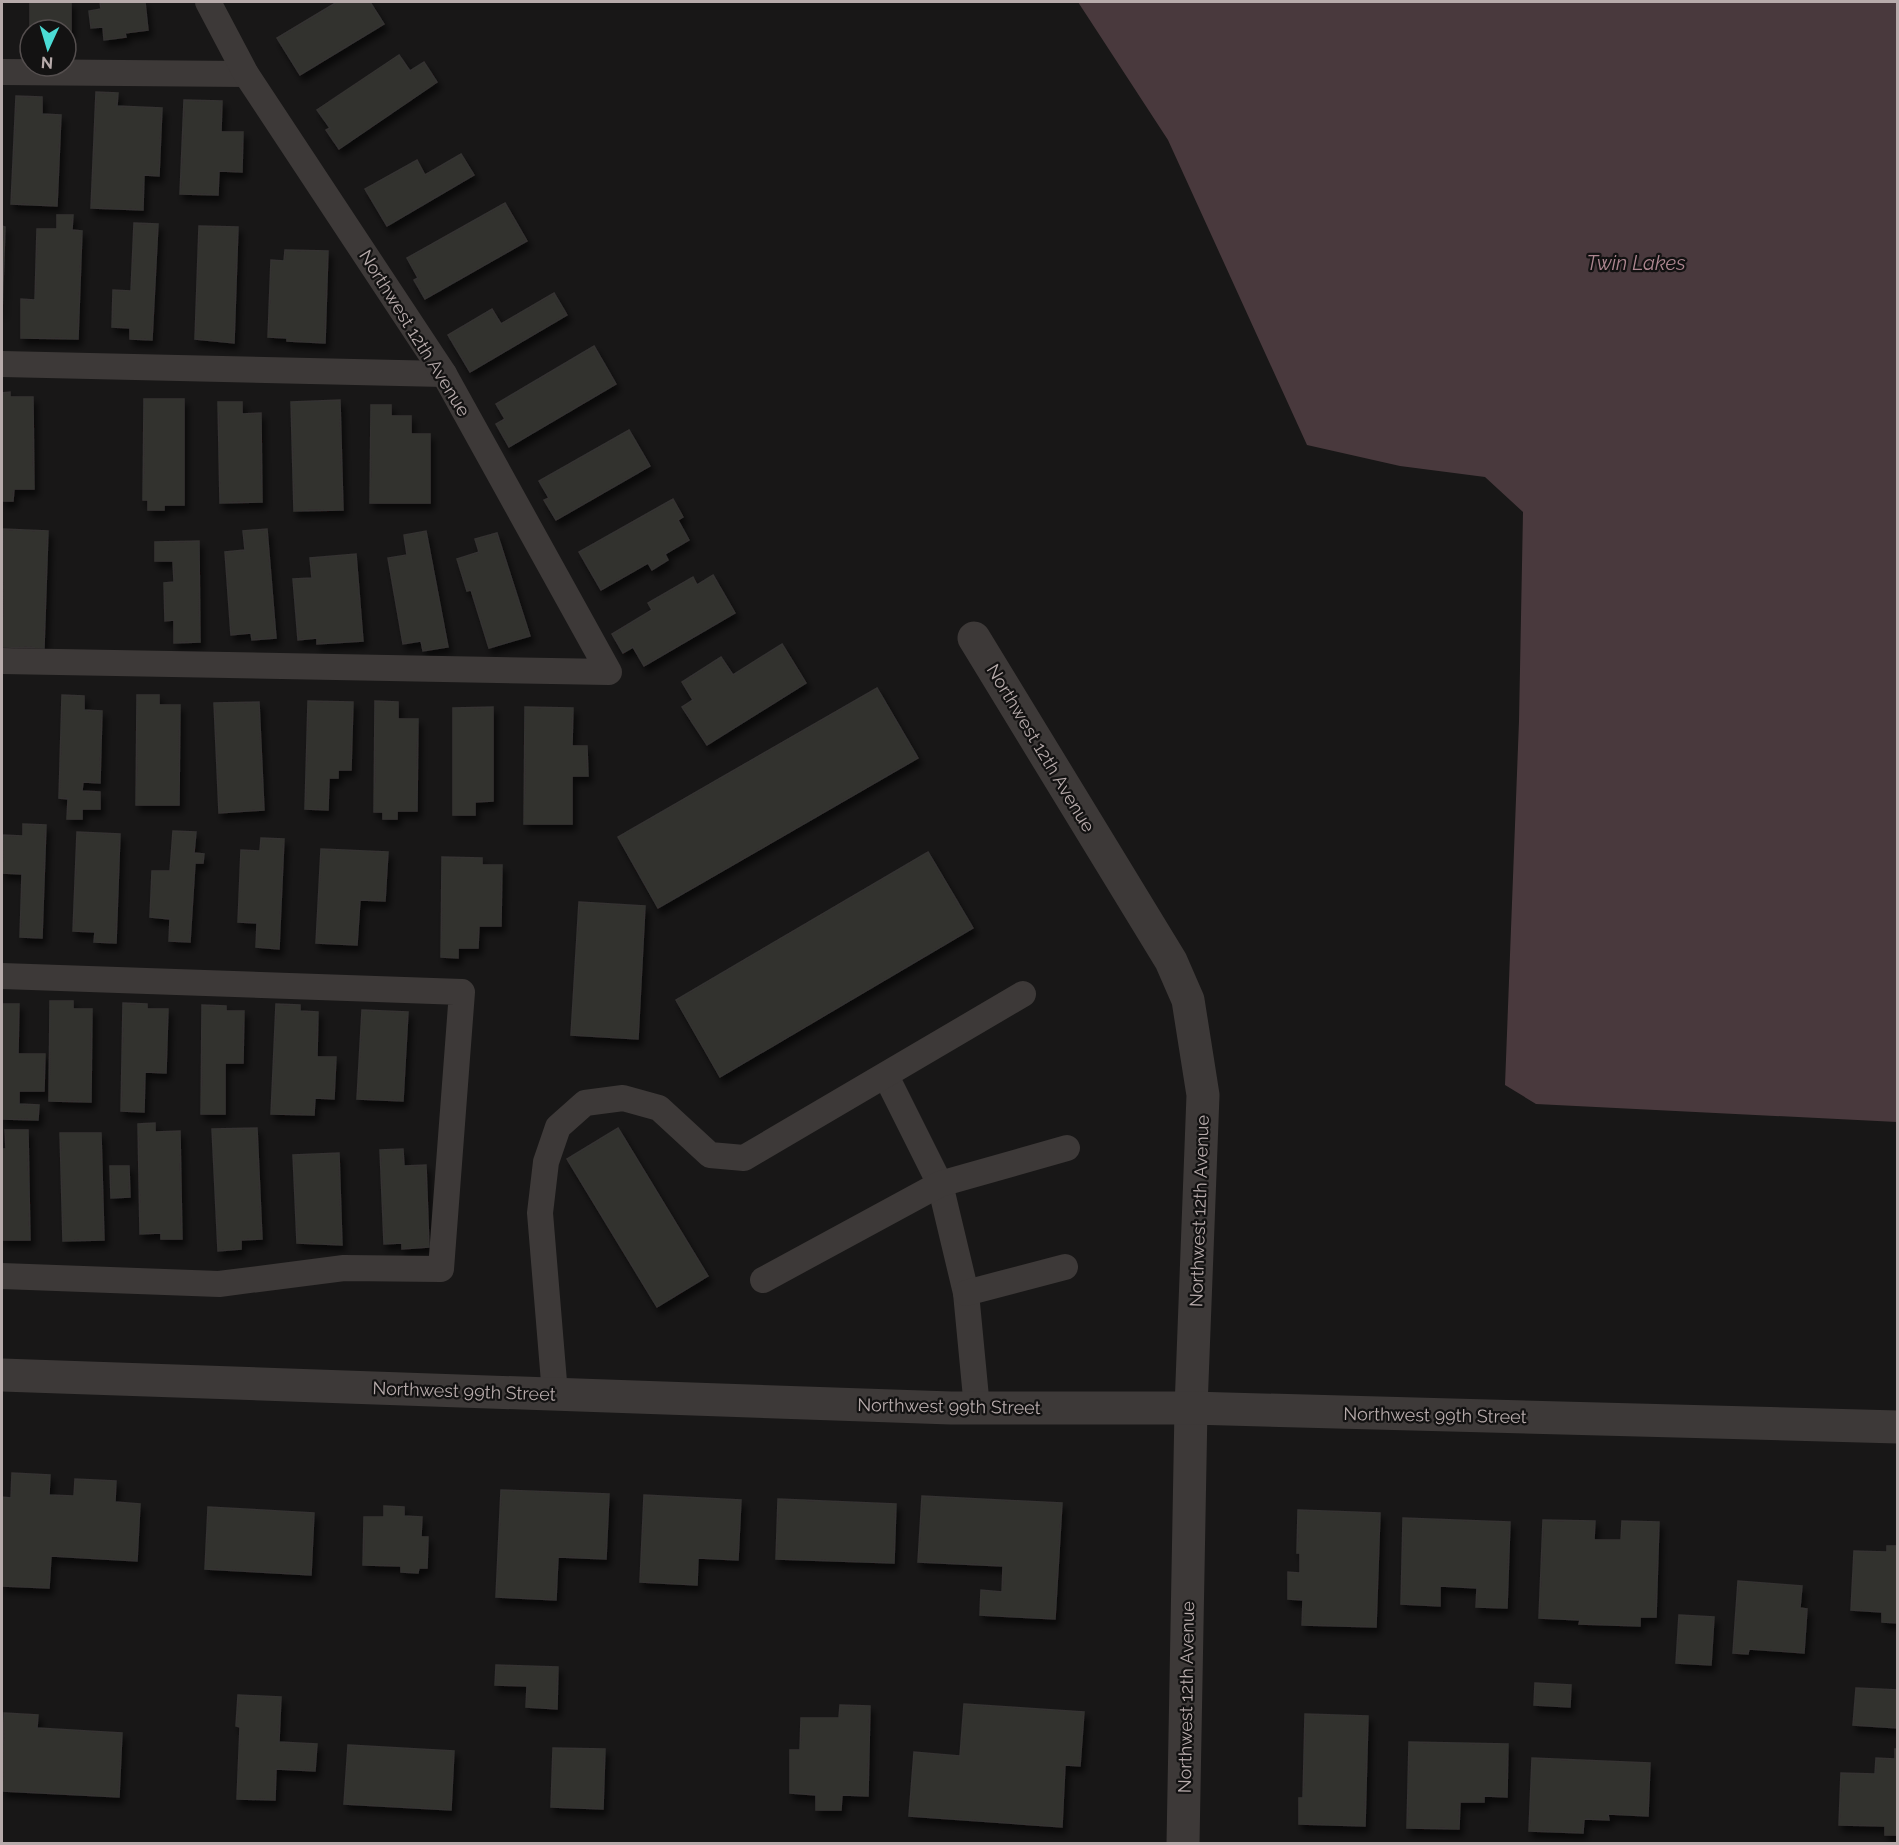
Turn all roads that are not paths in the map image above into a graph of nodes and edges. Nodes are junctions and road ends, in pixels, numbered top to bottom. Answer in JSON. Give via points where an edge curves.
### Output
{"nodes":[{"id":1,"x":208,"y":2,"type":"edge"},
{"id":2,"x":2,"y":72,"type":"edge"},
{"id":3,"x":246,"y":74,"type":"junction"},
{"id":4,"x":2,"y":364,"type":"edge"},
{"id":5,"x":444,"y":374,"type":"junction"},
{"id":6,"x":974,"y":638,"type":"dead end"},
{"id":7,"x":2,"y":661,"type":"edge"},
{"id":8,"x":2,"y":976,"type":"edge"},
{"id":9,"x":1023,"y":994,"type":"dead end"},
{"id":10,"x":886,"y":1076,"type":"junction"},
{"id":11,"x":1067,"y":1148,"type":"dead end"},
{"id":12,"x":940,"y":1185,"type":"junction"},
{"id":13,"x":1065,"y":1267,"type":"dead end"},
{"id":14,"x":2,"y":1276,"type":"edge"},
{"id":15,"x":763,"y":1280,"type":"dead end"},
{"id":16,"x":966,"y":1293,"type":"junction"},
{"id":17,"x":2,"y":1375,"type":"edge"},
{"id":18,"x":555,"y":1394,"type":"junction"},
{"id":19,"x":977,"y":1408,"type":"junction"},
{"id":20,"x":1191,"y":1408,"type":"junction"},
{"id":21,"x":1898,"y":1427,"type":"edge"},
{"id":22,"x":1183,"y":1844,"type":"edge"}],
"edges":[{"from":1,"to":3,"type":"lane","name":"Northwest 12th Avenue"},
{"from":2,"to":3,"type":"lane"},
{"from":3,"to":5,"type":"lane","name":"Northwest 12th Avenue"},
{"from":4,"to":5,"type":"lane"},
{"from":5,"to":7,"type":"lane","name":"Northwest 12th Avenue","via":[[609,672]]},
{"from":6,"to":20,"type":"street","name":"Northwest 12th Avenue","via":[[1171,961],[1188,1000],[1203,1095]]},
{"from":8,"to":14,"type":"lane","via":[[462,992],[441,1269],[344,1268],[219,1284]]},
{"from":9,"to":10,"type":"lane"},
{"from":10,"to":12,"type":"lane"},
{"from":10,"to":18,"type":"lane","via":[[744,1158],[710,1155],[659,1108],[623,1098],[585,1103],[558,1127],[546,1162],[540,1213]]},
{"from":11,"to":12,"type":"lane"},
{"from":12,"to":15,"type":"lane"},
{"from":12,"to":16,"type":"lane"},
{"from":13,"to":16,"type":"lane"},
{"from":16,"to":19,"type":"lane"},
{"from":17,"to":18,"type":"street","name":"Northwest 99th Street"},
{"from":18,"to":19,"type":"street","name":"Northwest 99th Street"},
{"from":19,"to":20,"type":"street","name":"Northwest 99th Street"},
{"from":20,"to":21,"type":"street","name":"Northwest 99th Street"},
{"from":20,"to":22,"type":"street","name":"Northwest 12th Avenue"}]}
